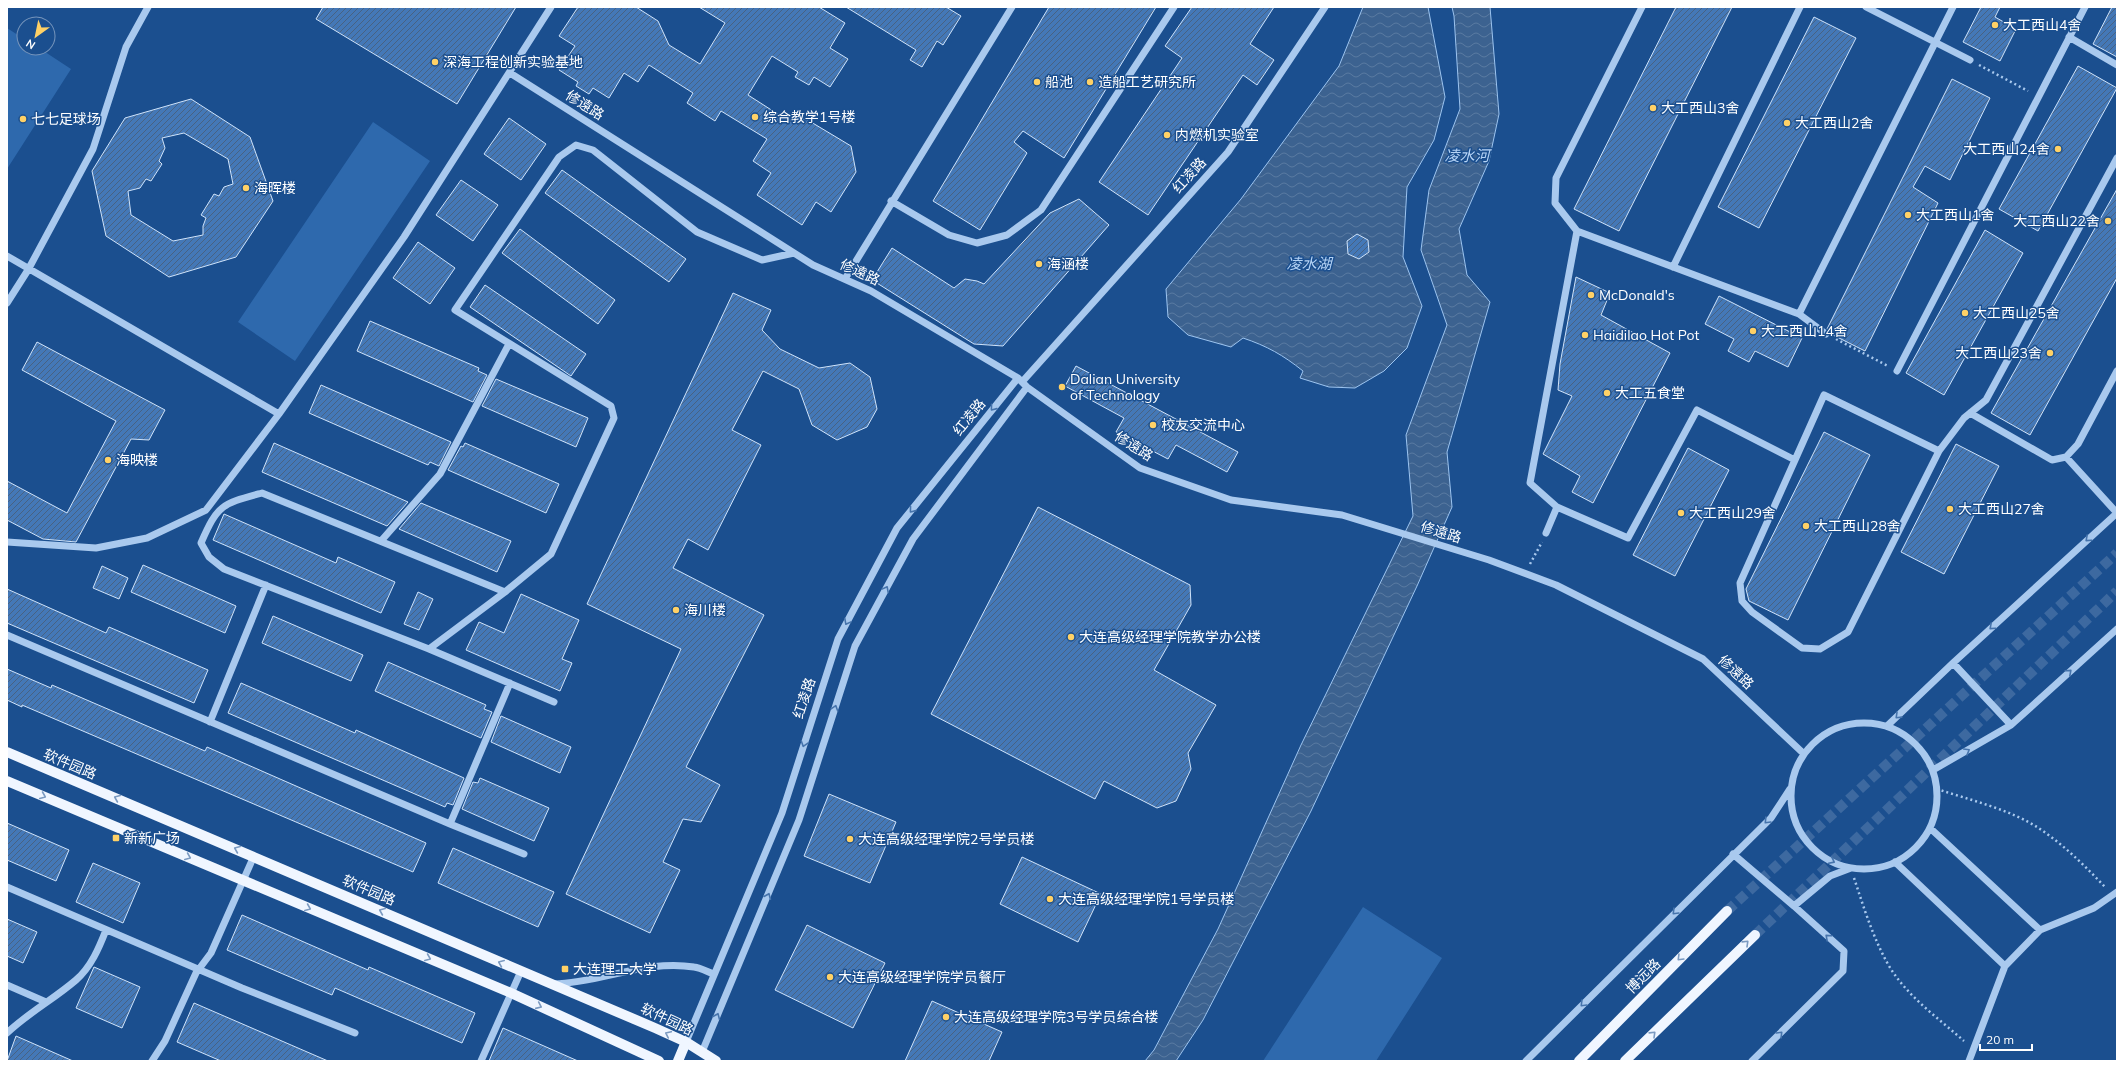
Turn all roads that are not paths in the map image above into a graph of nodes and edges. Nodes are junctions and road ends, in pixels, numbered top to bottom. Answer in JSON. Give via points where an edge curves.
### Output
{"nodes":[{"id":1,"x":148,"y":7,"type":"edge"},
{"id":2,"x":551,"y":7,"type":"edge"},
{"id":3,"x":1012,"y":7,"type":"edge"},
{"id":4,"x":1174,"y":7,"type":"edge"},
{"id":5,"x":1326,"y":7,"type":"edge"},
{"id":6,"x":1642,"y":7,"type":"edge"},
{"id":7,"x":1800,"y":7,"type":"edge"},
{"id":8,"x":1866,"y":7,"type":"edge"},
{"id":9,"x":1953,"y":7,"type":"edge"},
{"id":10,"x":2085,"y":7,"type":"edge"},
{"id":11,"x":2069,"y":37,"type":"junction"},
{"id":12,"x":1935,"y":42,"type":"junction"},
{"id":13,"x":1970,"y":60,"type":"road end"},
{"id":14,"x":2117,"y":65,"type":"edge"},
{"id":15,"x":510,"y":73,"type":"junction"},
{"id":16,"x":2117,"y":158,"type":"edge"},
{"id":17,"x":891,"y":201,"type":"junction"},
{"id":18,"x":1577,"y":231,"type":"junction"},
{"id":19,"x":794,"y":253,"type":"junction"},
{"id":20,"x":7,"y":256,"type":"edge"},
{"id":21,"x":1673,"y":267,"type":"junction"},
{"id":22,"x":28,"y":270,"type":"junction"},
{"id":23,"x":845,"y":278,"type":"junction"},
{"id":24,"x":7,"y":303,"type":"edge"},
{"id":25,"x":1799,"y":314,"type":"junction"},
{"id":26,"x":1826,"y":334,"type":"road end"},
{"id":27,"x":509,"y":344,"type":"junction"},
{"id":28,"x":1897,"y":371,"type":"road end"},
{"id":29,"x":2117,"y":371,"type":"edge"},
{"id":30,"x":1022,"y":382,"type":"junction"},
{"id":31,"x":1970,"y":413,"type":"junction"},
{"id":32,"x":279,"y":414,"type":"junction"},
{"id":33,"x":1939,"y":451,"type":"junction"},
{"id":34,"x":2066,"y":458,"type":"junction"},
{"id":35,"x":1795,"y":460,"type":"junction"},
{"id":36,"x":1557,"y":507,"type":"junction"},
{"id":37,"x":2117,"y":513,"type":"edge"},
{"id":38,"x":1546,"y":533,"type":"road end"},
{"id":39,"x":381,"y":541,"type":"junction"},
{"id":40,"x":7,"y":542,"type":"edge"},
{"id":41,"x":266,"y":585,"type":"junction"},
{"id":42,"x":505,"y":592,"type":"junction"},
{"id":43,"x":2117,"y":630,"type":"edge"},
{"id":44,"x":7,"y":635,"type":"edge"},
{"id":45,"x":429,"y":649,"type":"junction"},
{"id":46,"x":1953,"y":662,"type":"junction"},
{"id":47,"x":510,"y":683,"type":"junction"},
{"id":48,"x":554,"y":702,"type":"dead end"},
{"id":49,"x":210,"y":722,"type":"junction"},
{"id":50,"x":2011,"y":725,"type":"junction"},
{"id":51,"x":1888,"y":726,"type":"junction"},
{"id":52,"x":7,"y":752,"type":"edge"},
{"id":53,"x":1803,"y":753,"type":"junction"},
{"id":54,"x":1933,"y":770,"type":"junction"},
{"id":55,"x":7,"y":781,"type":"edge"},
{"id":56,"x":1790,"y":789,"type":"junction"},
{"id":57,"x":450,"y":824,"type":"junction"},
{"id":58,"x":1930,"y":828,"type":"junction"},
{"id":59,"x":524,"y":854,"type":"dead end"},
{"id":60,"x":1733,"y":854,"type":"junction"},
{"id":61,"x":254,"y":856,"type":"junction"},
{"id":62,"x":1895,"y":862,"type":"junction"},
{"id":63,"x":1851,"y":868,"type":"junction"},
{"id":64,"x":243,"y":880,"type":"junction"},
{"id":65,"x":7,"y":887,"type":"edge"},
{"id":66,"x":2115,"y":894,"type":"edge"},
{"id":67,"x":1794,"y":906,"type":"junction"},
{"id":68,"x":1727,"y":911,"type":"tunnel mouth"},
{"id":69,"x":106,"y":930,"type":"junction"},
{"id":70,"x":2040,"y":930,"type":"junction"},
{"id":71,"x":1755,"y":935,"type":"tunnel mouth"},
{"id":72,"x":2005,"y":966,"type":"junction"},
{"id":73,"x":199,"y":970,"type":"junction"},
{"id":74,"x":521,"y":972,"type":"junction"},
{"id":75,"x":714,"y":974,"type":"junction"},
{"id":76,"x":550,"y":984,"type":"junction"},
{"id":77,"x":7,"y":985,"type":"edge"},
{"id":78,"x":511,"y":993,"type":"junction"},
{"id":79,"x":46,"y":1002,"type":"junction"},
{"id":80,"x":7,"y":1033,"type":"edge"},
{"id":81,"x":355,"y":1033,"type":"dead end"},
{"id":82,"x":686,"y":1042,"type":"junction"},
{"id":83,"x":700,"y":1056,"type":"edge"},
{"id":84,"x":152,"y":1061,"type":"edge"},
{"id":85,"x":481,"y":1061,"type":"edge"},
{"id":86,"x":659,"y":1061,"type":"edge"},
{"id":87,"x":678,"y":1061,"type":"edge"},
{"id":88,"x":716,"y":1061,"type":"edge"},
{"id":89,"x":1526,"y":1061,"type":"edge"},
{"id":90,"x":1579,"y":1061,"type":"edge"},
{"id":91,"x":1625,"y":1061,"type":"edge"},
{"id":92,"x":1752,"y":1061,"type":"edge"},
{"id":93,"x":1969,"y":1061,"type":"edge"}],
"edges":[{"from":1,"to":22,"type":"street","via":[[126,47],[93,149]]},
{"from":2,"to":15,"type":"street"},
{"from":3,"to":17,"type":"street"},
{"from":4,"to":17,"type":"street","via":[[1041,210],[1007,235],[977,243],[949,235]]},
{"from":5,"to":30,"type":"street","name":"红凌路","via":[[1228,152]]},
{"from":6,"to":18,"type":"street","via":[[1556,178],[1555,203]]},
{"from":7,"to":21,"type":"street"},
{"from":8,"to":12,"type":"street"},
{"from":9,"to":12,"type":"street"},
{"from":10,"to":11,"type":"street"},
{"from":11,"to":14,"type":"street"},
{"from":11,"to":28,"type":"street"},
{"from":12,"to":13,"type":"street"},
{"from":12,"to":25,"type":"street"},
{"from":15,"to":19,"type":"street","name":"修遠路"},
{"from":15,"to":32,"type":"street","via":[[404,237]]},
{"from":16,"to":31,"type":"street","via":[[1986,400]]},
{"from":17,"to":23,"type":"street"},
{"from":18,"to":21,"type":"street"},
{"from":18,"to":36,"type":"street","via":[[1530,483]]},
{"from":19,"to":23,"type":"street","name":"修遠路","via":[[813,265]]},
{"from":19,"to":27,"type":"street","via":[[762,260],[697,232],[593,150],[576,145],[559,157],[454,310]]},
{"from":20,"to":22,"type":"street"},
{"from":21,"to":25,"type":"street"},
{"from":22,"to":24,"type":"street"},
{"from":22,"to":32,"type":"street"},
{"from":23,"to":30,"type":"street","name":"修遠路","via":[[872,291]]},
{"from":25,"to":26,"type":"street"},
{"from":27,"to":39,"type":"street","via":[[440,474]]},
{"from":27,"to":42,"type":"street","via":[[611,406],[614,418],[551,554]]},
{"from":29,"to":34,"type":"street","via":[[2078,444]]},
{"from":30,"to":53,"type":"street","name":"修遠路","via":[[1140,468],[1231,500],[1342,515],[1489,560],[1556,585],[1703,659]]},
{"from":30,"to":75,"type":"street","name":"红凌路","one_way":true,"via":[[897,528],[838,639],[782,813]]},
{"from":83,"to":30,"type":"street","name":"红凌路","one_way":true,"via":[[799,820],[856,646],[913,539]]},
{"from":31,"to":33,"type":"street"},
{"from":31,"to":34,"type":"street","via":[[2052,460]]},
{"from":32,"to":40,"type":"street","via":[[206,510],[147,538],[96,548]]},
{"from":33,"to":35,"type":"street","via":[[1824,395]]},
{"from":33,"to":35,"type":"street","via":[[1848,632],[1820,649],[1802,648],[1752,612],[1742,600],[1740,583]]},
{"from":34,"to":37,"type":"street"},
{"from":35,"to":36,"type":"street","via":[[1698,410],[1628,538]]},
{"from":36,"to":38,"type":"street"},
{"from":37,"to":46,"type":"street","one_way":true},
{"from":39,"to":41,"type":"street","via":[[262,493],[228,502],[213,517],[201,543],[209,557],[224,568]]},
{"from":39,"to":42,"type":"street"},
{"from":41,"to":45,"type":"street"},
{"from":41,"to":49,"type":"street"},
{"from":42,"to":45,"type":"street"},
{"from":50,"to":43,"type":"street","one_way":true},
{"from":44,"to":49,"type":"street"},
{"from":45,"to":47,"type":"street"},
{"from":46,"to":50,"type":"street"},
{"from":46,"to":51,"type":"street","one_way":true},
{"from":47,"to":48,"type":"street"},
{"from":47,"to":57,"type":"street"},
{"from":49,"to":57,"type":"street"},
{"from":54,"to":50,"type":"street","one_way":true},
{"from":51,"to":53,"type":"street","via":[[1864,722],[1841,725],[1820,736]]},
{"from":51,"to":54,"type":"street","via":[[1907,736],[1923,751]]},
{"from":61,"to":52,"type":"main road","name":"软件园路","one_way":true},
{"from":53,"to":56,"type":"street","via":[[1794,770]]},
{"from":54,"to":58,"type":"street","via":[[1937,789],[1936,808]]},
{"from":55,"to":64,"type":"main road","one_way":true},
{"from":56,"to":60,"type":"street","one_way":true,"via":[[1771,818]]},
{"from":56,"to":63,"type":"street","one_way":true,"via":[[1792,811],[1799,831],[1813,848],[1830,861]]},
{"from":57,"to":59,"type":"street"},
{"from":58,"to":62,"type":"street","via":[[1916,848]]},
{"from":58,"to":70,"type":"street"},
{"from":60,"to":67,"type":"street"},
{"from":60,"to":89,"type":"street","one_way":true},
{"from":61,"to":64,"type":"street"},
{"from":74,"to":61,"type":"main road","name":"软件园路","one_way":true},
{"from":62,"to":63,"type":"street","via":[[1874,869]]},
{"from":62,"to":72,"type":"street"},
{"from":63,"to":67,"type":"street","via":[[1830,876]]},
{"from":64,"to":73,"type":"street","via":[[211,953]]},
{"from":64,"to":78,"type":"main road","one_way":true},
{"from":65,"to":69,"type":"street"},
{"from":66,"to":70,"type":"street","via":[[2094,908]]},
{"from":92,"to":67,"type":"street","one_way":true,"via":[[1843,971],[1844,951]]},
{"from":68,"to":90,"type":"main road","name":"博远路","one_way":true},
{"from":69,"to":73,"type":"street"},
{"from":69,"to":79,"type":"street","via":[[97,953],[77,980]]},
{"from":70,"to":72,"type":"street"},
{"from":91,"to":71,"type":"main road","one_way":true},
{"from":72,"to":93,"type":"street"},
{"from":73,"to":81,"type":"street"},
{"from":73,"to":84,"type":"street","via":[[165,1041]]},
{"from":74,"to":76,"type":"main road","name":"软件园路"},
{"from":74,"to":78,"type":"street"},
{"from":75,"to":76,"type":"street","via":[[695,967],[664,966],[633,969],[573,984]]},
{"from":75,"to":82,"type":"street","name":"红凌路"},
{"from":82,"to":76,"type":"main road","name":"软件园路","one_way":true},
{"from":77,"to":79,"type":"street"},
{"from":78,"to":85,"type":"street"},
{"from":78,"to":86,"type":"main road","one_way":true},
{"from":79,"to":80,"type":"street"},
{"from":82,"to":83,"type":"main road","name":"软件园路"},
{"from":82,"to":87,"type":"main road","name":"红凌路"},
{"from":83,"to":88,"type":"main road","name":"软件园路"}]}
